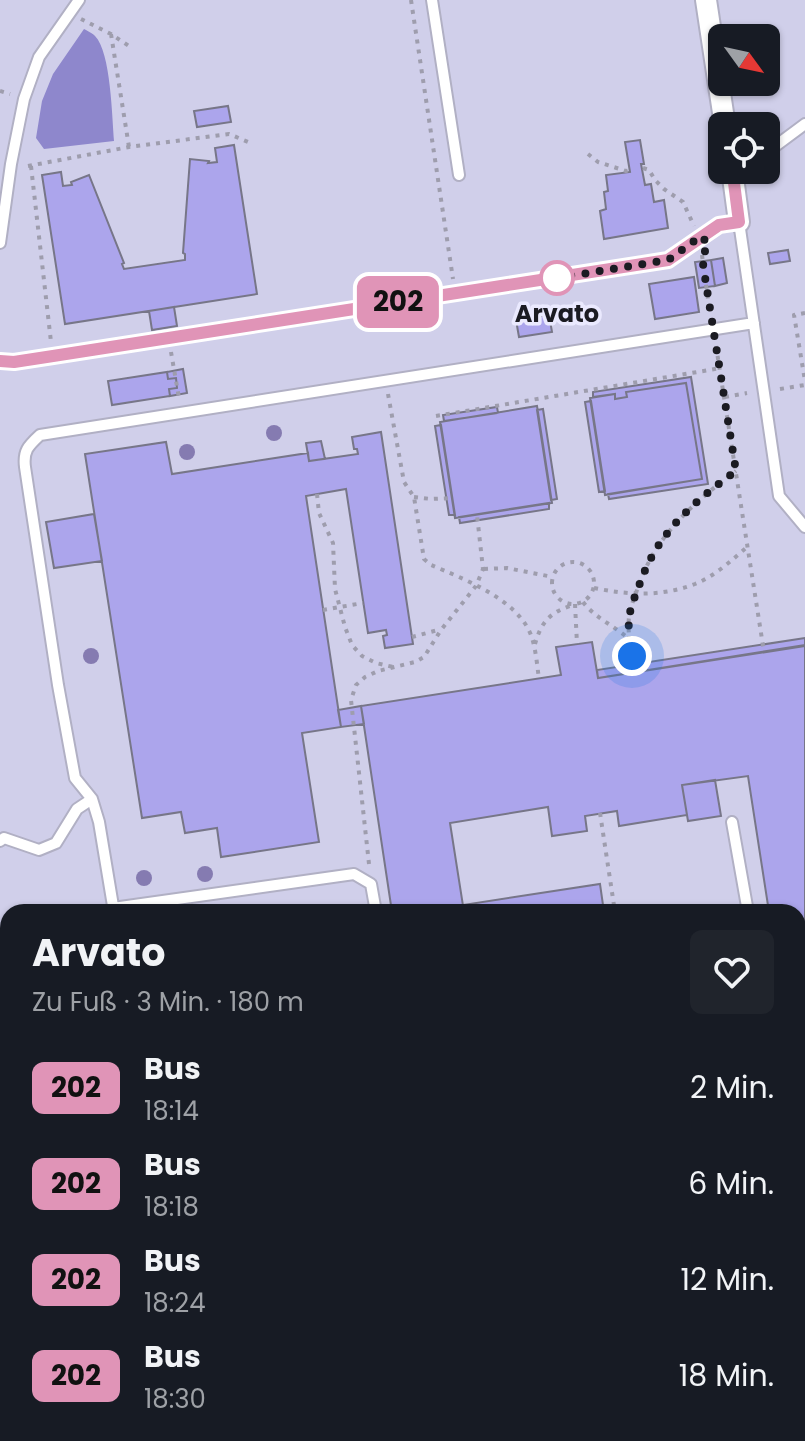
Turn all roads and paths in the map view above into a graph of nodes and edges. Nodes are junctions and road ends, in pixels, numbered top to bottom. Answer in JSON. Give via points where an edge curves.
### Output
{"nodes":[{"id":1,"x":79,"y":0,"type":"edge"},
{"id":2,"x":411,"y":0,"type":"edge"},
{"id":3,"x":432,"y":0,"type":"edge"},
{"id":4,"x":706,"y":0,"type":"edge"},
{"id":5,"x":68,"y":13,"type":"junction"},
{"id":6,"x":111,"y":34,"type":"junction"},
{"id":7,"x":129,"y":46,"type":"dead end"},
{"id":8,"x":723,"y":112,"type":"edge"},
{"id":9,"x":805,"y":124,"type":"edge"},
{"id":10,"x":780,"y":143,"type":"edge"},
{"id":11,"x":253,"y":144,"type":"dead end"},
{"id":12,"x":129,"y":147,"type":"junction"},
{"id":13,"x":588,"y":154,"type":"dead end"},
{"id":14,"x":11,"y":164,"type":"junction"},
{"id":15,"x":31,"y":166,"type":"junction"},
{"id":16,"x":643,"y":168,"type":"dead end"},
{"id":17,"x":630,"y":170,"type":"dead end"},
{"id":18,"x":459,"y":175,"type":"dead end"},
{"id":19,"x":736,"y":184,"type":"edge"},
{"id":20,"x":739,"y":222,"type":"junction"},
{"id":21,"x":701,"y":236,"type":"junction"},
{"id":22,"x":0,"y":243,"type":"edge"},
{"id":23,"x":456,"y":293,"type":"junction"},
{"id":24,"x":805,"y":313,"type":"edge"},
{"id":25,"x":754,"y":323,"type":"junction"},
{"id":26,"x":712,"y":329,"type":"junction"},
{"id":27,"x":169,"y":338,"type":"junction"},
{"id":28,"x":53,"y":356,"type":"junction"},
{"id":29,"x":0,"y":361,"type":"edge"},
{"id":30,"x":721,"y":368,"type":"junction"},
{"id":31,"x":386,"y":381,"type":"junction"},
{"id":32,"x":805,"y":383,"type":"edge"},
{"id":33,"x":764,"y":391,"type":"junction"},
{"id":34,"x":725,"y":397,"type":"junction"},
{"id":35,"x":181,"y":413,"type":"junction"},
{"id":36,"x":436,"y":416,"type":"dead end"},
{"id":37,"x":736,"y":471,"type":"junction"},
{"id":38,"x":317,"y":494,"type":"dead end"},
{"id":39,"x":414,"y":497,"type":"junction"},
{"id":40,"x":452,"y":498,"type":"dead end"},
{"id":41,"x":477,"y":515,"type":"dead end"},
{"id":42,"x":805,"y":527,"type":"edge"},
{"id":43,"x":747,"y":547,"type":"junction"},
{"id":44,"x":483,"y":569,"type":"junction"},
{"id":45,"x":553,"y":577,"type":"junction"},
{"id":46,"x":476,"y":586,"type":"junction"},
{"id":47,"x":594,"y":588,"type":"junction"},
{"id":48,"x":635,"y":595,"type":"junction"},
{"id":49,"x":583,"y":602,"type":"junction"},
{"id":50,"x":363,"y":603,"type":"dead end"},
{"id":51,"x":574,"y":605,"type":"junction"},
{"id":52,"x":339,"y":607,"type":"junction"},
{"id":53,"x":323,"y":610,"type":"dead end"},
{"id":54,"x":441,"y":630,"type":"junction"},
{"id":55,"x":412,"y":637,"type":"dead end"},
{"id":56,"x":630,"y":640,"type":"junction"},
{"id":57,"x":577,"y":644,"type":"dead end"},
{"id":58,"x":534,"y":646,"type":"junction"},
{"id":59,"x":764,"y":652,"type":"dead end"},
{"id":60,"x":397,"y":668,"type":"junction"},
{"id":61,"x":635,"y":672,"type":"dead end"},
{"id":62,"x":539,"y":679,"type":"dead end"},
{"id":63,"x":92,"y":799,"type":"junction"},
{"id":64,"x":600,"y":813,"type":"dead end"},
{"id":65,"x":732,"y":822,"type":"dead end"},
{"id":66,"x":0,"y":841,"type":"edge"},
{"id":67,"x":371,"y":884,"type":"junction"},
{"id":68,"x":113,"y":904,"type":"edge"},
{"id":69,"x":154,"y":904,"type":"edge"},
{"id":70,"x":375,"y":904,"type":"edge"},
{"id":71,"x":614,"y":904,"type":"edge"},
{"id":72,"x":747,"y":904,"type":"edge"}],
"edges":[{"from":1,"to":5,"type":"lane"},
{"from":2,"to":23,"type":"path"},
{"from":3,"to":18,"type":"lane"},
{"from":4,"to":8,"type":"street"},
{"from":5,"to":6,"type":"path"},
{"from":5,"to":14,"type":"lane","via":[[39,57]]},
{"from":6,"to":7,"type":"path"},
{"from":6,"to":12,"type":"path"},
{"from":9,"to":10,"type":"lane"},
{"from":11,"to":12,"type":"path","via":[[229,134]]},
{"from":12,"to":15,"type":"path"},
{"from":13,"to":17,"type":"path"},
{"from":14,"to":15,"type":"path"},
{"from":14,"to":22,"type":"lane"},
{"from":15,"to":28,"type":"path"},
{"from":16,"to":21,"type":"path","via":[[683,202]]},
{"from":19,"to":20,"type":"street"},
{"from":20,"to":21,"type":"lane","via":[[719,225]]},
{"from":20,"to":25,"type":"lane"},
{"from":21,"to":23,"type":"lane","via":[[668,260]]},
{"from":21,"to":26,"type":"path","via":[[709,245],[702,256]]},
{"from":23,"to":27,"type":"lane"},
{"from":24,"to":32,"type":"path","via":[[794,315]]},
{"from":25,"to":26,"type":"lane"},
{"from":25,"to":33,"type":"lane"},
{"from":26,"to":30,"type":"path"},
{"from":26,"to":31,"type":"lane"},
{"from":27,"to":28,"type":"lane"},
{"from":27,"to":35,"type":"path"},
{"from":28,"to":29,"type":"lane"},
{"from":30,"to":34,"type":"path"},
{"from":30,"to":36,"type":"path"},
{"from":31,"to":35,"type":"lane"},
{"from":31,"to":39,"type":"path","via":[[404,482]]},
{"from":32,"to":33,"type":"path"},
{"from":33,"to":34,"type":"path"},
{"from":33,"to":42,"type":"lane","via":[[779,496]]},
{"from":34,"to":37,"type":"path"},
{"from":35,"to":63,"type":"lane","via":[[40,435],[24,456],[75,778]]},
{"from":37,"to":43,"type":"path"},
{"from":37,"to":48,"type":"path","via":[[678,519],[642,574]]},
{"from":38,"to":52,"type":"path","via":[[333,543]]},
{"from":39,"to":40,"type":"path"},
{"from":39,"to":46,"type":"path","via":[[424,559]]},
{"from":41,"to":44,"type":"path"},
{"from":43,"to":48,"type":"path","via":[[697,584]]},
{"from":43,"to":59,"type":"path"},
{"from":44,"to":45,"type":"path"},
{"from":44,"to":46,"type":"path"},
{"from":45,"to":47,"type":"path","via":[[565,564],[578,563],[589,569]]},
{"from":45,"to":51,"type":"path","via":[[554,593]]},
{"from":46,"to":54,"type":"path"},
{"from":46,"to":58,"type":"path","via":[[513,610]]},
{"from":47,"to":48,"type":"path"},
{"from":47,"to":49,"type":"path"},
{"from":48,"to":56,"type":"path"},
{"from":49,"to":51,"type":"path"},
{"from":49,"to":56,"type":"path"},
{"from":50,"to":52,"type":"path"},
{"from":51,"to":57,"type":"path"},
{"from":51,"to":58,"type":"path","via":[[548,617]]},
{"from":52,"to":53,"type":"path"},
{"from":52,"to":60,"type":"path","via":[[352,645],[362,656]]},
{"from":54,"to":55,"type":"path"},
{"from":54,"to":60,"type":"path","via":[[424,657]]},
{"from":56,"to":61,"type":"path"},
{"from":58,"to":62,"type":"path"},
{"from":60,"to":67,"type":"path","via":[[365,677],[351,700]]},
{"from":63,"to":66,"type":"lane","via":[[77,809],[56,843],[39,850]]},
{"from":63,"to":68,"type":"lane"},
{"from":64,"to":71,"type":"path"},
{"from":65,"to":72,"type":"lane"},
{"from":67,"to":69,"type":"lane","via":[[354,874]]},
{"from":67,"to":70,"type":"lane"}]}
